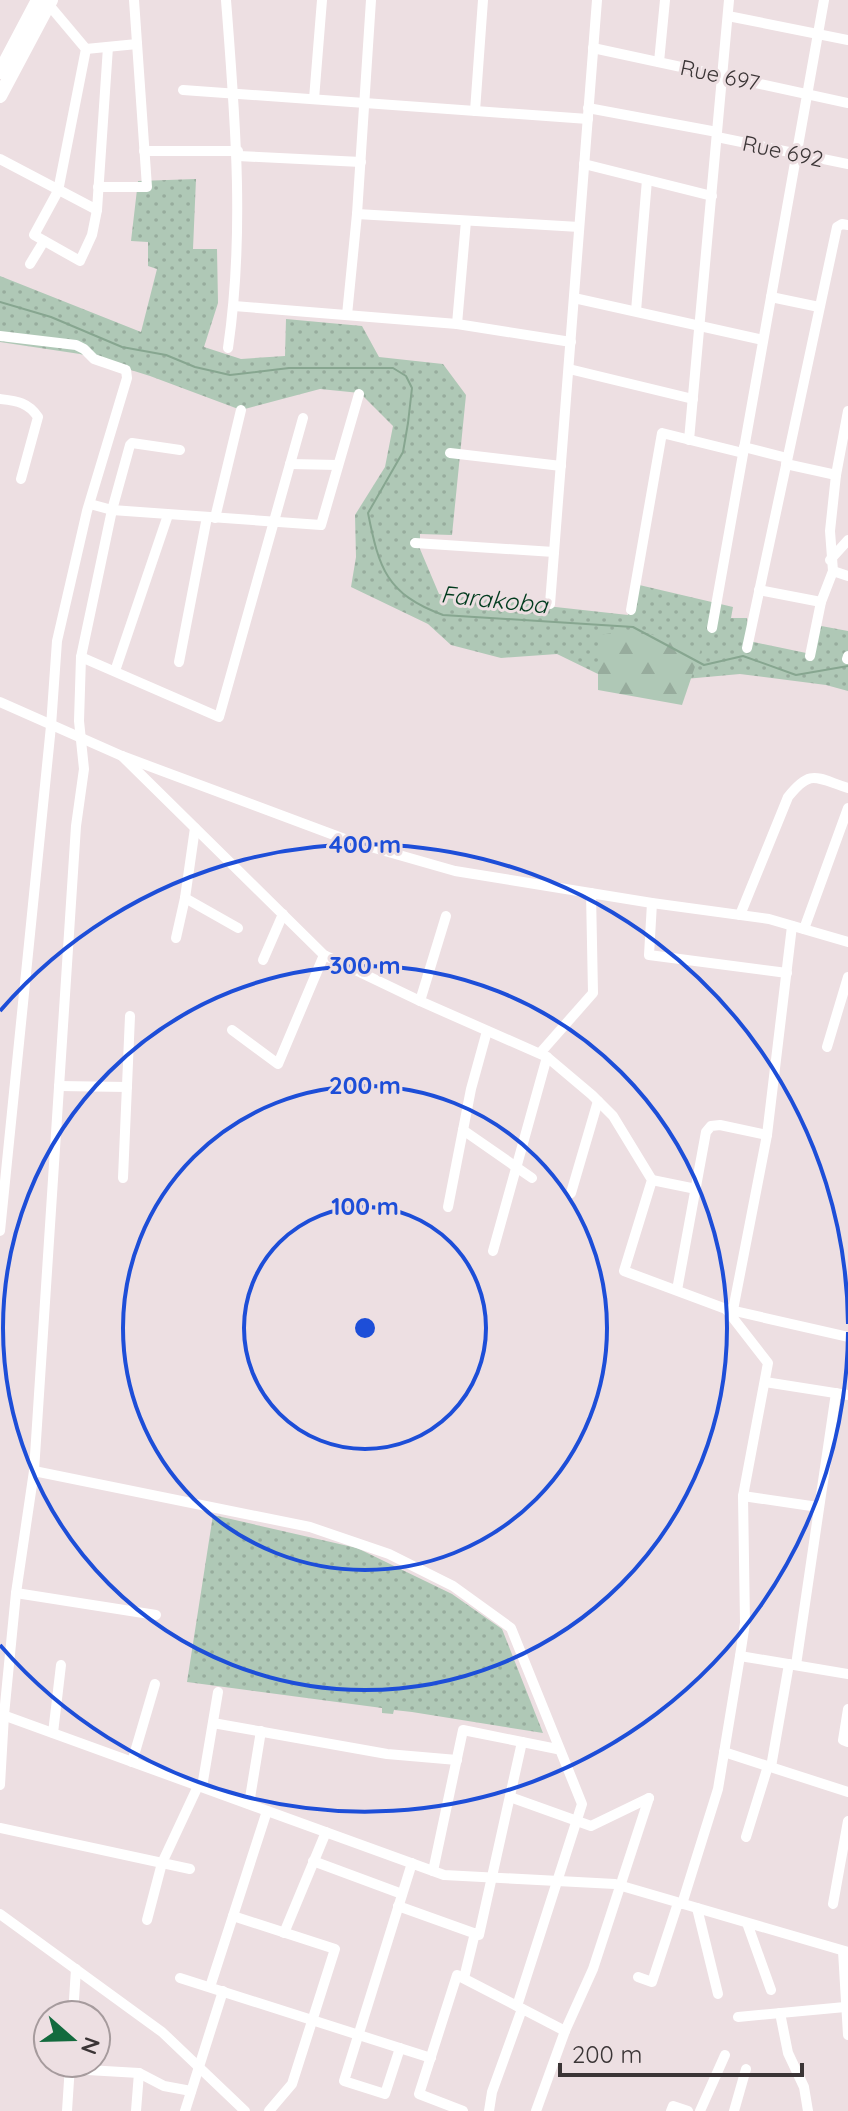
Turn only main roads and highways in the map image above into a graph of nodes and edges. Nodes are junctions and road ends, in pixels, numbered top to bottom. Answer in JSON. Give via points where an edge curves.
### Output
{"nodes":[{"id":1,"x":46,"y":2,"type":"edge"},
{"id":2,"x":0,"y":72,"type":"edge"},
{"id":3,"x":0,"y":96,"type":"edge"}],
"edges":[{"from":1,"to":2,"type":"main road"},
{"from":1,"to":3,"type":"main road"}]}
